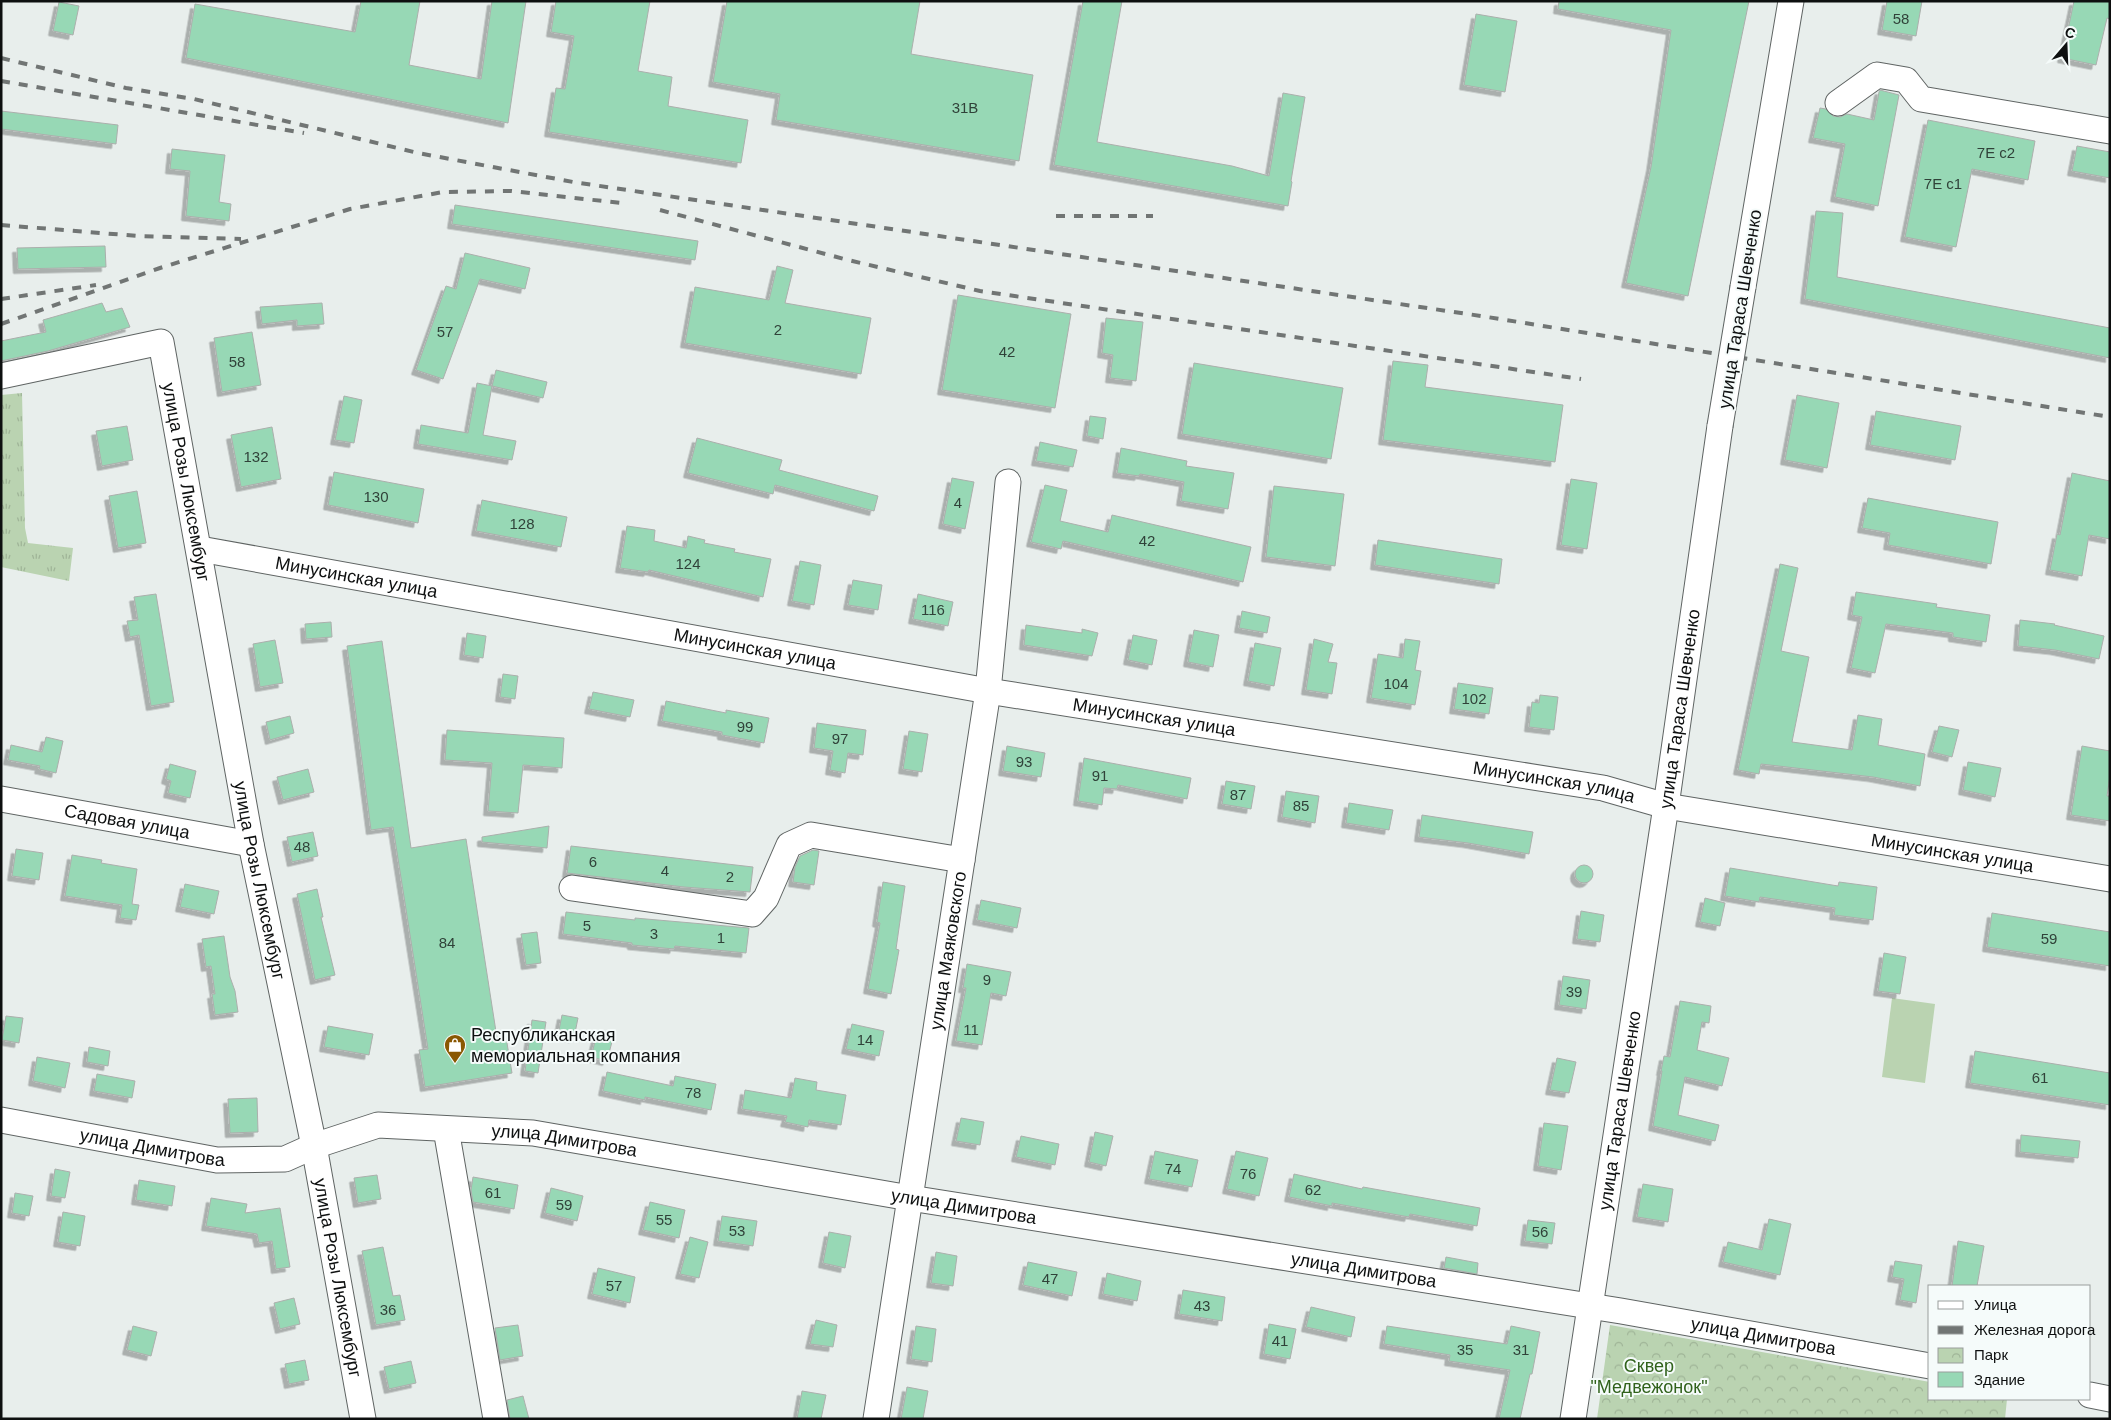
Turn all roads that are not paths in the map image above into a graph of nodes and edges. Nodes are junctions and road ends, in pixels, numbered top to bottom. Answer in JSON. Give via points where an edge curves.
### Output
{"nodes":[{"id":1,"x":1791,"y":1,"type":"edge"},
{"id":2,"x":1838,"y":102,"type":"dead end"},
{"id":3,"x":2110,"y":131,"type":"edge"},
{"id":4,"x":1,"y":376,"type":"edge"},
{"id":5,"x":1008,"y":482,"type":"dead end"},
{"id":6,"x":200,"y":549,"type":"junction"},
{"id":7,"x":988,"y":691,"type":"junction"},
{"id":8,"x":1,"y":799,"type":"edge"},
{"id":9,"x":1666,"y":806,"type":"junction"},
{"id":10,"x":251,"y":844,"type":"junction"},
{"id":11,"x":962,"y":860,"type":"junction"},
{"id":12,"x":2110,"y":879,"type":"edge"},
{"id":13,"x":572,"y":888,"type":"dead end"},
{"id":14,"x":1,"y":1120,"type":"edge"},
{"id":15,"x":446,"y":1129,"type":"junction"},
{"id":16,"x":314,"y":1146,"type":"junction"},
{"id":17,"x":910,"y":1198,"type":"junction"},
{"id":18,"x":1590,"y":1306,"type":"junction"},
{"id":19,"x":1928,"y":1366,"type":"edge"},
{"id":20,"x":2091,"y":1395,"type":"edge"},
{"id":21,"x":2110,"y":1399,"type":"edge"},
{"id":22,"x":363,"y":1419,"type":"edge"},
{"id":23,"x":496,"y":1419,"type":"edge"},
{"id":24,"x":876,"y":1419,"type":"edge"},
{"id":25,"x":1573,"y":1419,"type":"edge"}],
"edges":[{"from":1,"to":9,"type":"street","name":"улица Тараса Шевченко","bridge":true,"via":[[1720,426]]},
{"from":2,"to":3,"type":"street","via":[[1877,75],[1906,80],[1921,99]]},
{"from":4,"to":6,"type":"street","name":"улица Розы Люксембург","via":[[161,342]]},
{"from":5,"to":7,"type":"street","name":"улица Маяковского"},
{"from":6,"to":7,"type":"street","name":"Минусинская улица"},
{"from":6,"to":10,"type":"street","name":"улица Розы Люксембург"},
{"from":7,"to":9,"type":"street","name":"Минусинская улица","via":[[1603,788]]},
{"from":7,"to":11,"type":"street","name":"улица Маяковского"},
{"from":8,"to":10,"type":"street","name":"Садовая улица"},
{"from":9,"to":12,"type":"street","name":"Минусинская улица"},
{"from":9,"to":18,"type":"street","name":"улица Тараса Шевченко"},
{"from":10,"to":16,"type":"street","name":"улица Розы Люксембург"},
{"from":11,"to":13,"type":"street","via":[[811,835],[789,845],[766,898],[752,914]]},
{"from":11,"to":17,"type":"street","name":"улица Маяковского"},
{"from":14,"to":16,"type":"street","name":"улица Димитрова","via":[[217,1160],[284,1158]]},
{"from":15,"to":16,"type":"street","name":"улица Димитрова","via":[[378,1126]]},
{"from":15,"to":17,"type":"street","name":"улица Димитрова","via":[[533,1133]]},
{"from":15,"to":23,"type":"street"},
{"from":16,"to":22,"type":"street","name":"улица Розы Люксембург"},
{"from":17,"to":18,"type":"street","name":"улица Димитрова"},
{"from":17,"to":24,"type":"street","name":"улица Маяковского"},
{"from":18,"to":19,"type":"street","name":"улица Димитрова"},
{"from":18,"to":25,"type":"street","name":"улица Тараса Шевченко"},
{"from":20,"to":21,"type":"street"}]}
